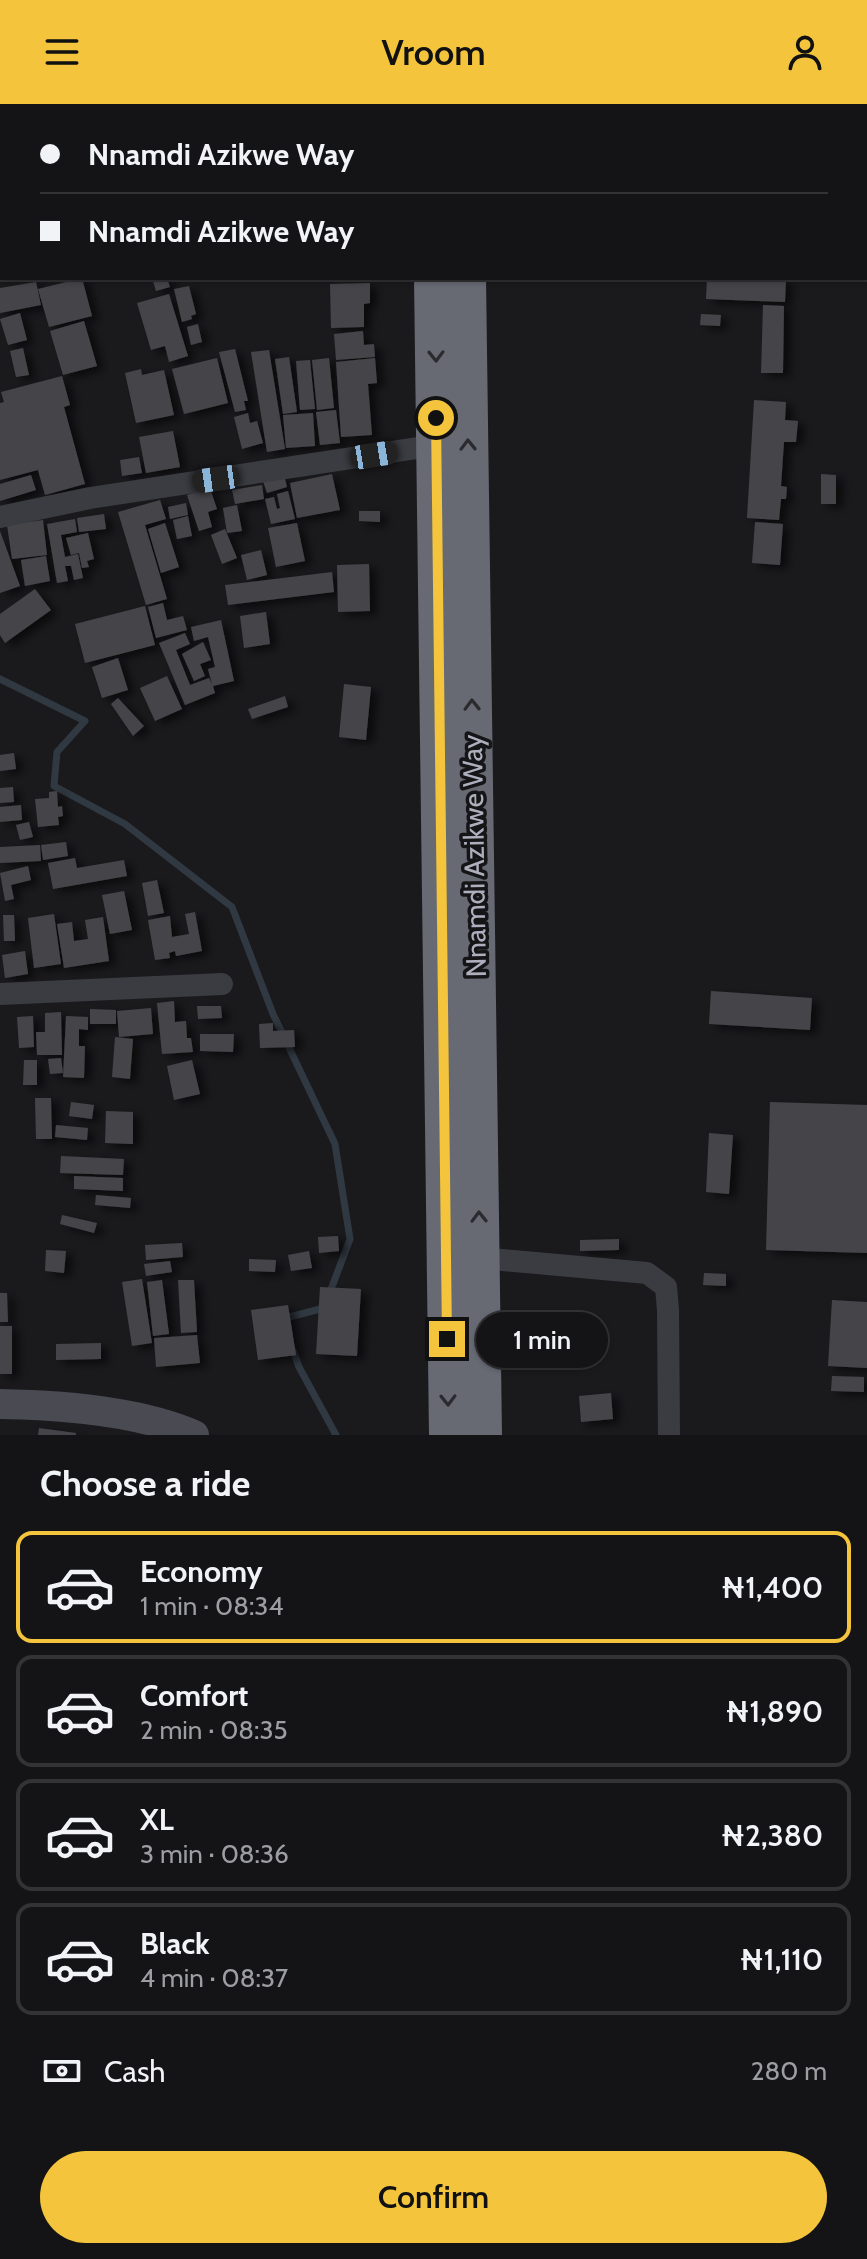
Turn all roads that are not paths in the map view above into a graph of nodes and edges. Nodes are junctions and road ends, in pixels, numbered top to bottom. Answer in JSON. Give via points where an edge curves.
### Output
{"nodes":[{"id":1,"x":434,"y":280,"type":"edge"},
{"id":2,"x":466,"y":280,"type":"edge"},
{"id":3,"x":437,"y":445,"type":"junction"},
{"id":4,"x":0,"y":517,"type":"edge"},
{"id":5,"x":222,"y":984,"type":"dead end"},
{"id":6,"x":0,"y":994,"type":"edge"},
{"id":7,"x":480,"y":1258,"type":"junction"},
{"id":8,"x":0,"y":1404,"type":"edge"},
{"id":9,"x":194,"y":1435,"type":"edge"},
{"id":10,"x":449,"y":1435,"type":"edge"},
{"id":11,"x":482,"y":1435,"type":"edge"},
{"id":12,"x":669,"y":1435,"type":"edge"}],
"edges":[{"from":1,"to":3,"type":"highway","name":"Nnamdi Azikwe Way","one_way":true},
{"from":7,"to":2,"type":"highway","name":"Nnamdi Azikwe Way","one_way":true},
{"from":3,"to":4,"type":"street","via":[[90,498]]},
{"from":3,"to":10,"type":"highway","name":"Nnamdi Azikwe Way","one_way":true},
{"from":5,"to":6,"type":"street"},
{"from":7,"to":11,"type":"highway","name":"Nnamdi Azikwe Way"},
{"from":7,"to":12,"type":"street","via":[[647,1273],[666,1287]]},
{"from":8,"to":9,"type":"street","via":[[68,1408],[169,1424]]}]}
